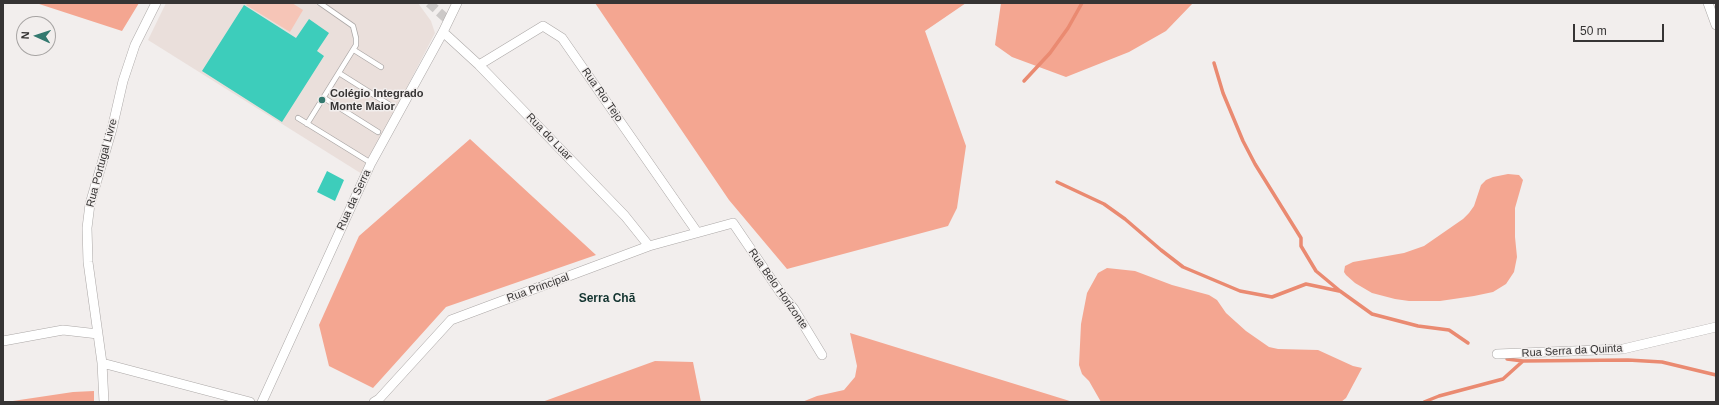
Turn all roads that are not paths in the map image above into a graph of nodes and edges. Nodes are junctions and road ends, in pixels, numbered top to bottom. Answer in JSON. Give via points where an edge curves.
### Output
{"nodes":[{"id":1,"x":156,"y":3,"type":"edge"},
{"id":2,"x":320,"y":3,"type":"edge"},
{"id":3,"x":457,"y":3,"type":"edge"},
{"id":4,"x":1708,"y":3,"type":"edge"},
{"id":5,"x":1716,"y":26,"type":"edge"},
{"id":6,"x":443,"y":32,"type":"junction"},
{"id":7,"x":354,"y":50,"type":"junction"},
{"id":8,"x":479,"y":65,"type":"junction"},
{"id":9,"x":381,"y":67,"type":"dead end"},
{"id":10,"x":339,"y":73,"type":"junction"},
{"id":11,"x":324,"y":98,"type":"junction"},
{"id":12,"x":393,"y":107,"type":"dead end"},
{"id":13,"x":298,"y":118,"type":"dead end"},
{"id":14,"x":307,"y":124,"type":"junction"},
{"id":15,"x":378,"y":132,"type":"dead end"},
{"id":16,"x":371,"y":163,"type":"junction"},
{"id":17,"x":733,"y":223,"type":"joint"},
{"id":18,"x":697,"y":232,"type":"junction"},
{"id":19,"x":649,"y":246,"type":"junction"},
{"id":20,"x":1716,"y":327,"type":"edge"},
{"id":21,"x":98,"y":334,"type":"junction"},
{"id":22,"x":3,"y":341,"type":"edge"},
{"id":23,"x":1497,"y":354,"type":"dead end"},
{"id":24,"x":822,"y":355,"type":"dead end"},
{"id":25,"x":102,"y":363,"type":"junction"},
{"id":26,"x":104,"y":402,"type":"edge"},
{"id":27,"x":250,"y":402,"type":"edge"},
{"id":28,"x":262,"y":402,"type":"edge"},
{"id":29,"x":374,"y":402,"type":"edge"}],
"edges":[{"from":1,"to":21,"type":"street","name":"Rua Portugal Livre","via":[[135,45],[123,81],[112,130],[90,204],[87,228],[88,262]]},
{"from":2,"to":7,"type":"lane","via":[[353,26],[356,38]]},
{"from":3,"to":6,"type":"street","name":"Rua da Serra"},
{"from":4,"to":5,"type":"street"},
{"from":6,"to":8,"type":"street","name":"Rua do Luar"},
{"from":6,"to":16,"type":"street","name":"Rua da Serra"},
{"from":7,"to":9,"type":"lane"},
{"from":7,"to":10,"type":"lane"},
{"from":8,"to":18,"type":"street","name":"Rua Rio Tejo","via":[[543,26],[562,38]]},
{"from":8,"to":19,"type":"street","name":"Rua do Luar","via":[[625,216]]},
{"from":10,"to":11,"type":"lane"},
{"from":10,"to":12,"type":"lane"},
{"from":11,"to":14,"type":"lane"},
{"from":11,"to":15,"type":"lane"},
{"from":13,"to":14,"type":"lane"},
{"from":14,"to":16,"type":"lane"},
{"from":16,"to":28,"type":"street","name":"Rua da Serra"},
{"from":17,"to":18,"type":"street","name":"Rua Principal"},
{"from":17,"to":24,"type":"street","name":"Rua Belo Horizonte","via":[[794,309]]},
{"from":18,"to":19,"type":"street","name":"Rua Principal"},
{"from":19,"to":29,"type":"street","name":"Rua Principal","via":[[451,320]]},
{"from":20,"to":23,"type":"street","name":"Rua Serra da Quinta","via":[[1623,349]]},
{"from":21,"to":22,"type":"street","via":[[63,330]]},
{"from":21,"to":25,"type":"street","name":"Rua Portugal Livre"},
{"from":25,"to":26,"type":"street","name":"Rua Portugal Livre"},
{"from":25,"to":27,"type":"street"}]}
